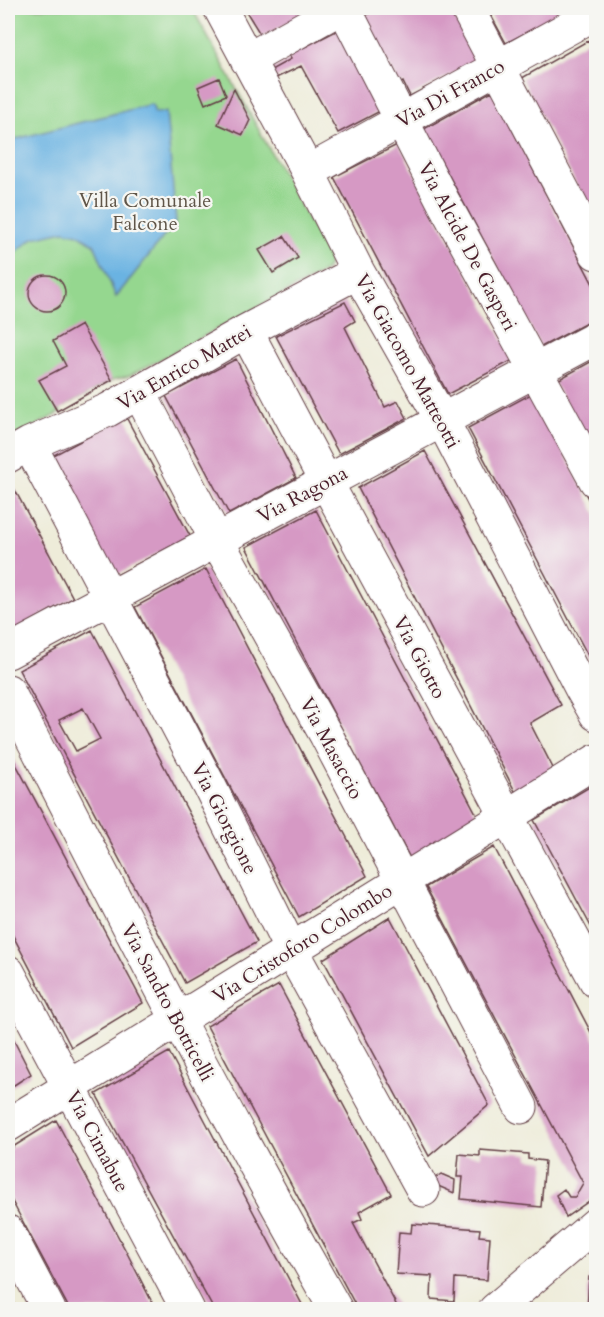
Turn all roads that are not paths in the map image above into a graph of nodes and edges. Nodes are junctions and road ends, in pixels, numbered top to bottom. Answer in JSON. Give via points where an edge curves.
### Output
{"nodes":[{"id":1,"x":220,"y":8,"type":"edge"},
{"id":2,"x":342,"y":8,"type":"edge"},
{"id":3,"x":467,"y":8,"type":"edge"},
{"id":4,"x":592,"y":16,"type":"edge"},
{"id":5,"x":247,"y":60,"type":"junction"},
{"id":6,"x":499,"y":66,"type":"junction"},
{"id":7,"x":402,"y":120,"type":"junction"},
{"id":8,"x":308,"y":172,"type":"junction"},
{"id":9,"x":597,"y":253,"type":"edge"},
{"id":10,"x":358,"y":272,"type":"junction"},
{"id":11,"x":246,"y":331,"type":"junction"},
{"id":12,"x":597,"y":338,"type":"edge"},
{"id":13,"x":535,"y":370,"type":"junction"},
{"id":14,"x":139,"y":392,"type":"junction"},
{"id":15,"x":442,"y":420,"type":"junction"},
{"id":16,"x":18,"y":450,"type":"edge"},
{"id":17,"x":326,"y":482,"type":"junction"},
{"id":18,"x":597,"y":482,"type":"edge"},
{"id":19,"x":216,"y":539,"type":"junction"},
{"id":20,"x":110,"y":597,"type":"junction"},
{"id":21,"x":8,"y":652,"type":"edge"},
{"id":22,"x":8,"y":691,"type":"edge"},
{"id":23,"x":597,"y":714,"type":"edge"},
{"id":24,"x":597,"y":761,"type":"edge"},
{"id":25,"x":508,"y":815,"type":"junction"},
{"id":26,"x":402,"y":881,"type":"junction"},
{"id":27,"x":291,"y":950,"type":"junction"},
{"id":28,"x":8,"y":972,"type":"edge"},
{"id":29,"x":597,"y":981,"type":"edge"},
{"id":30,"x":177,"y":1021,"type":"junction"},
{"id":31,"x":70,"y":1087,"type":"junction"},
{"id":32,"x":521,"y":1107,"type":"dead end"},
{"id":33,"x":8,"y":1125,"type":"edge"},
{"id":34,"x":423,"y":1190,"type":"dead end"},
{"id":35,"x":597,"y":1224,"type":"edge"},
{"id":36,"x":8,"y":1232,"type":"edge"},
{"id":37,"x":49,"y":1310,"type":"edge"},
{"id":38,"x":189,"y":1310,"type":"edge"},
{"id":39,"x":336,"y":1310,"type":"edge"},
{"id":40,"x":495,"y":1310,"type":"edge"}],
"edges":[{"from":1,"to":5,"type":"street","name":"Via Giacomo Matteotti"},
{"from":2,"to":5,"type":"street"},
{"from":2,"to":7,"type":"street","name":"Via Alcide De Gasperi"},
{"from":3,"to":6,"type":"street"},
{"from":4,"to":6,"type":"street","name":"Via Di Franco"},
{"from":5,"to":8,"type":"street","name":"Via Giacomo Matteotti"},
{"from":6,"to":7,"type":"street","name":"Via Di Franco"},
{"from":6,"to":9,"type":"street"},
{"from":7,"to":8,"type":"street","name":"Via Di Franco"},
{"from":7,"to":13,"type":"street","name":"Via Alcide De Gasperi"},
{"from":8,"to":10,"type":"street","name":"Via Giacomo Matteotti"},
{"from":10,"to":11,"type":"street","name":"Via Enrico Mattei"},
{"from":10,"to":15,"type":"street","name":"Via Giacomo Matteotti"},
{"from":11,"to":14,"type":"street","name":"Via Enrico Mattei"},
{"from":11,"to":17,"type":"street","name":"Via Giotto"},
{"from":12,"to":13,"type":"street","name":"Via Ragona"},
{"from":13,"to":15,"type":"street","name":"Via Ragona"},
{"from":13,"to":18,"type":"street","name":"Via Alcide De Gasperi"},
{"from":14,"to":16,"type":"street","name":"Via Enrico Mattei"},
{"from":14,"to":19,"type":"street","name":"Via Masaccio"},
{"from":15,"to":17,"type":"street","name":"Via Ragona"},
{"from":15,"to":23,"type":"street","name":"Via Giacomo Matteotti"},
{"from":16,"to":20,"type":"street","name":"Via Giorgione"},
{"from":17,"to":19,"type":"street","name":"Via Ragona"},
{"from":17,"to":25,"type":"street","name":"Via Giotto"},
{"from":19,"to":20,"type":"street","name":"Via Ragona"},
{"from":19,"to":26,"type":"street","name":"Via Masaccio"},
{"from":20,"to":21,"type":"street","name":"Via Ragona"},
{"from":20,"to":27,"type":"street","name":"Via Giorgione"},
{"from":22,"to":30,"type":"street","name":"Via Sandro Botticelli"},
{"from":24,"to":25,"type":"street","name":"Via Cristoforo Colombo"},
{"from":25,"to":26,"type":"street","name":"Via Cristoforo Colombo"},
{"from":25,"to":29,"type":"street","name":"Via Giotto"},
{"from":26,"to":27,"type":"street","name":"Via Cristoforo Colombo"},
{"from":26,"to":32,"type":"street","name":"Via Masaccio"},
{"from":27,"to":30,"type":"street","name":"Via Cristoforo Colombo"},
{"from":27,"to":34,"type":"street","name":"Via Giorgione"},
{"from":28,"to":31,"type":"street","name":"Via Cimabue"},
{"from":30,"to":31,"type":"street","name":"Via Cristoforo Colombo"},
{"from":30,"to":39,"type":"street","name":"Via Sandro Botticelli"},
{"from":31,"to":33,"type":"street","name":"Via Cristoforo Colombo"},
{"from":31,"to":38,"type":"street","name":"Via Cimabue"},
{"from":35,"to":40,"type":"street"},
{"from":36,"to":37,"type":"street"}]}
